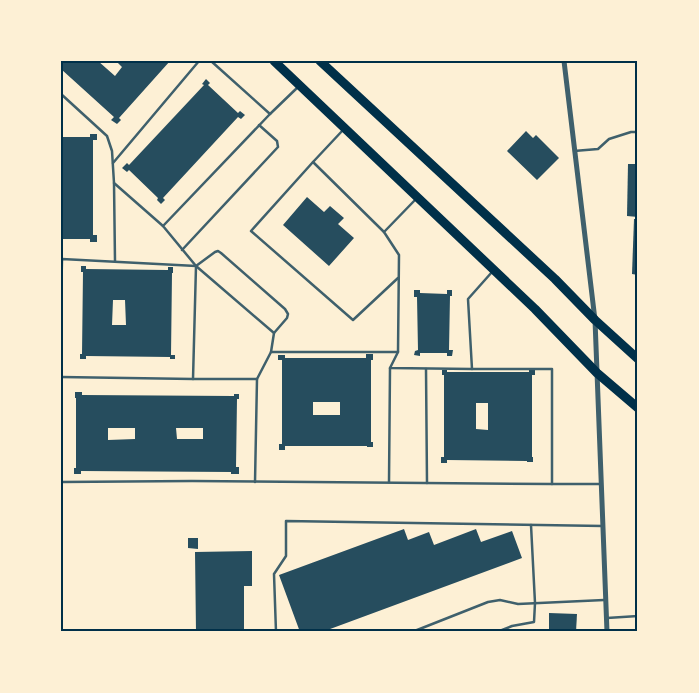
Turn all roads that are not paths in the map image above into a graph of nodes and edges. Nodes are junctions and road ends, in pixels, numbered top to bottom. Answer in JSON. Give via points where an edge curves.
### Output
{"nodes":[{"id":1,"x":200,"y":61,"type":"edge"},
{"id":2,"x":211,"y":61,"type":"edge"},
{"id":3,"x":274,"y":61,"type":"edge"},
{"id":4,"x":320,"y":61,"type":"edge"},
{"id":5,"x":564,"y":61,"type":"edge"},
{"id":6,"x":299,"y":86,"type":"junction"},
{"id":7,"x":61,"y":94,"type":"edge"},
{"id":8,"x":270,"y":114,"type":"junction"},
{"id":9,"x":259,"y":125,"type":"junction"},
{"id":10,"x":344,"y":128,"type":"junction"},
{"id":11,"x":638,"y":132,"type":"edge"},
{"id":12,"x":574,"y":151,"type":"junction"},
{"id":13,"x":313,"y":162,"type":"junction"},
{"id":14,"x":113,"y":163,"type":"junction"},
{"id":15,"x":114,"y":183,"type":"junction"},
{"id":16,"x":418,"y":198,"type":"junction"},
{"id":17,"x":163,"y":226,"type":"junction"},
{"id":18,"x":384,"y":232,"type":"junction"},
{"id":19,"x":182,"y":250,"type":"junction"},
{"id":20,"x":114,"y":262,"type":"junction"},
{"id":21,"x":196,"y":266,"type":"junction"},
{"id":22,"x":494,"y":270,"type":"junction"},
{"id":23,"x":399,"y":277,"type":"junction"},
{"id":24,"x":61,"y":306,"type":"edge"},
{"id":25,"x":595,"y":320,"type":"junction"},
{"id":26,"x":274,"y":333,"type":"junction"},
{"id":27,"x":271,"y":352,"type":"junction"},
{"id":28,"x":398,"y":352,"type":"junction"},
{"id":29,"x":638,"y":359,"type":"edge"},
{"id":30,"x":390,"y":368,"type":"junction"},
{"id":31,"x":426,"y":369,"type":"junction"},
{"id":32,"x":472,"y":369,"type":"junction"},
{"id":33,"x":597,"y":373,"type":"junction"},
{"id":34,"x":61,"y":377,"type":"edge"},
{"id":35,"x":193,"y":379,"type":"junction"},
{"id":36,"x":257,"y":379,"type":"junction"},
{"id":37,"x":638,"y":408,"type":"edge"},
{"id":38,"x":61,"y":482,"type":"edge"},
{"id":39,"x":255,"y":482,"type":"junction"},
{"id":40,"x":389,"y":482,"type":"junction"},
{"id":41,"x":427,"y":482,"type":"junction"},
{"id":42,"x":552,"y":484,"type":"junction"},
{"id":43,"x":601,"y":484,"type":"junction"},
{"id":44,"x":638,"y":510,"type":"edge"},
{"id":45,"x":638,"y":518,"type":"edge"},
{"id":46,"x":531,"y":525,"type":"junction"},
{"id":47,"x":603,"y":526,"type":"junction"},
{"id":48,"x":606,"y":600,"type":"junction"},
{"id":49,"x":535,"y":603,"type":"junction"},
{"id":50,"x":638,"y":616,"type":"edge"},
{"id":51,"x":607,"y":618,"type":"junction"},
{"id":52,"x":276,"y":632,"type":"edge"},
{"id":53,"x":412,"y":632,"type":"edge"},
{"id":54,"x":497,"y":632,"type":"edge"},
{"id":55,"x":607,"y":632,"type":"edge"}],
"edges":[{"from":1,"to":14,"type":"lane"},
{"from":2,"to":8,"type":"lane"},
{"from":3,"to":6,"type":"highway"},
{"from":4,"to":25,"type":"highway"},
{"from":5,"to":12,"type":"street"},
{"from":6,"to":8,"type":"lane"},
{"from":6,"to":10,"type":"highway"},
{"from":7,"to":14,"type":"lane","via":[[107,136]]},
{"from":8,"to":9,"type":"lane"},
{"from":9,"to":17,"type":"lane"},
{"from":9,"to":19,"type":"lane","via":[[278,141],[278,147]]},
{"from":10,"to":13,"type":"lane"},
{"from":10,"to":16,"type":"highway"},
{"from":11,"to":12,"type":"lane","via":[[610,139],[598,149]]},
{"from":12,"to":25,"type":"street"},
{"from":13,"to":18,"type":"lane"},
{"from":13,"to":23,"type":"lane","via":[[251,231],[353,320]]},
{"from":14,"to":15,"type":"lane"},
{"from":15,"to":17,"type":"lane"},
{"from":15,"to":20,"type":"lane"},
{"from":16,"to":18,"type":"lane"},
{"from":16,"to":22,"type":"highway"},
{"from":17,"to":19,"type":"lane"},
{"from":18,"to":23,"type":"lane","via":[[399,255]]},
{"from":19,"to":21,"type":"lane"},
{"from":20,"to":21,"type":"lane"},
{"from":20,"to":24,"type":"lane","via":[[62,259]]},
{"from":21,"to":26,"type":"lane"},
{"from":21,"to":26,"type":"lane","via":[[215,252],[221,253],[285,309],[287,318]]},
{"from":21,"to":35,"type":"lane"},
{"from":22,"to":32,"type":"lane","via":[[468,298]]},
{"from":22,"to":33,"type":"highway"},
{"from":23,"to":28,"type":"lane"},
{"from":25,"to":29,"type":"highway"},
{"from":25,"to":33,"type":"street"},
{"from":26,"to":27,"type":"lane"},
{"from":27,"to":28,"type":"lane"},
{"from":27,"to":36,"type":"lane"},
{"from":28,"to":30,"type":"lane"},
{"from":30,"to":31,"type":"lane"},
{"from":30,"to":40,"type":"lane"},
{"from":31,"to":32,"type":"lane"},
{"from":31,"to":41,"type":"lane"},
{"from":32,"to":42,"type":"lane","via":[[552,369]]},
{"from":33,"to":37,"type":"highway"},
{"from":33,"to":43,"type":"street"},
{"from":34,"to":35,"type":"lane"},
{"from":35,"to":36,"type":"lane"},
{"from":36,"to":39,"type":"lane"},
{"from":38,"to":39,"type":"lane"},
{"from":39,"to":40,"type":"lane"},
{"from":40,"to":41,"type":"lane"},
{"from":41,"to":42,"type":"lane"},
{"from":42,"to":43,"type":"lane"},
{"from":43,"to":47,"type":"street"},
{"from":44,"to":45,"type":"lane"},
{"from":46,"to":47,"type":"lane"},
{"from":46,"to":49,"type":"lane"},
{"from":46,"to":52,"type":"lane","via":[[286,521],[286,556],[274,574]]},
{"from":47,"to":48,"type":"street"},
{"from":48,"to":49,"type":"lane"},
{"from":48,"to":51,"type":"street"},
{"from":49,"to":53,"type":"lane","via":[[488,602]]},
{"from":49,"to":54,"type":"lane","via":[[534,622]]},
{"from":50,"to":51,"type":"lane"},
{"from":51,"to":55,"type":"street"}]}
